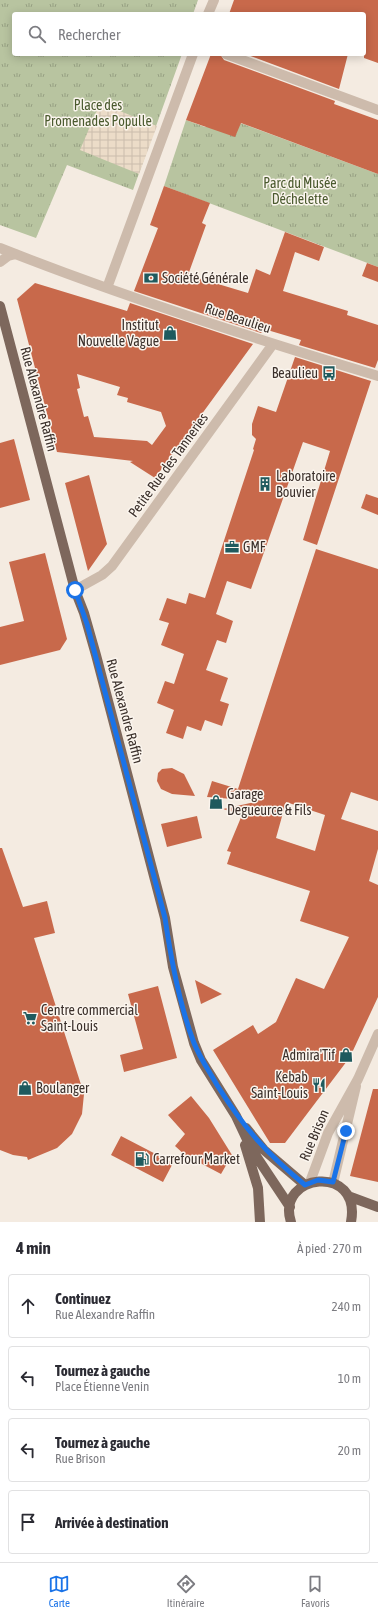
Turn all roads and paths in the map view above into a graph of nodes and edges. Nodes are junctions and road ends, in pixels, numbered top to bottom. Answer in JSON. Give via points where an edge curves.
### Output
{"nodes":[{"id":1,"x":214,"y":0,"type":"edge"},
{"id":2,"x":209,"y":12,"type":"edge"},
{"id":3,"x":192,"y":56,"type":"edge"},
{"id":4,"x":231,"y":56,"type":"edge"},
{"id":5,"x":378,"y":110,"type":"edge"},
{"id":6,"x":0,"y":248,"type":"edge"},
{"id":7,"x":16,"y":254,"type":"junction"},
{"id":8,"x":0,"y":262,"type":"edge"},
{"id":9,"x":106,"y":288,"type":"junction"},
{"id":10,"x":0,"y":306,"type":"edge"},
{"id":11,"x":273,"y":344,"type":"junction"},
{"id":12,"x":378,"y":376,"type":"edge"},
{"id":13,"x":75,"y":590,"type":"junction"},
{"id":14,"x":378,"y":1034,"type":"edge"},
{"id":15,"x":358,"y":1078,"type":"junction"},
{"id":16,"x":236,"y":1116,"type":"junction"},
{"id":17,"x":333,"y":1182,"type":"junction"},
{"id":18,"x":307,"y":1184,"type":"junction"},
{"id":19,"x":348,"y":1196,"type":"junction"},
{"id":20,"x":290,"y":1207,"type":"junction"},
{"id":21,"x":378,"y":1207,"type":"edge"},
{"id":22,"x":290,"y":1221,"type":"edge"},
{"id":23,"x":260,"y":1222,"type":"edge"},
{"id":24,"x":351,"y":1222,"type":"edge"}],
"edges":[{"from":1,"to":2,"type":"street"},
{"from":3,"to":9,"type":"street"},
{"from":4,"to":5,"type":"street"},
{"from":6,"to":7,"type":"street","name":"Rue Beaulieu"},
{"from":7,"to":8,"type":"street"},
{"from":7,"to":9,"type":"street","name":"Rue Beaulieu"},
{"from":9,"to":11,"type":"street","name":"Rue Beaulieu"},
{"from":10,"to":13,"type":"main road","name":"Rue Alexandre Raffin"},
{"from":11,"to":12,"type":"street","name":"Rue Beaulieu"},
{"from":11,"to":13,"type":"street","name":"Petite Rue des Tanneries","via":[[112,566]]},
{"from":13,"to":16,"type":"main road","name":"Rue Alexandre Raffin","via":[[87,624],[165,918],[173,968],[189,1029],[201,1060]]},
{"from":14,"to":15,"type":"street","name":"Rue Brison"},
{"from":15,"to":17,"type":"street","name":"Rue Brison"},
{"from":15,"to":18,"type":"street","name":"Rue Brison","via":[[328,1132]]},
{"from":16,"to":18,"type":"main road","name":"Rue Alexandre Raffin","via":[[264,1150]]},
{"from":16,"to":20,"type":"main road","name":"Rue Alexandre Raffin","via":[[252,1150]]},
{"from":16,"to":23,"type":"main road","via":[[258,1188]]},
{"from":17,"to":18,"type":"main road","via":[[318,1180]]},
{"from":17,"to":19,"type":"main road"},
{"from":18,"to":20,"type":"main road","via":[[298,1191]]},
{"from":19,"to":21,"type":"main road"},
{"from":19,"to":24,"type":"main road","via":[[353,1213]]},
{"from":20,"to":22,"type":"main road"}]}
